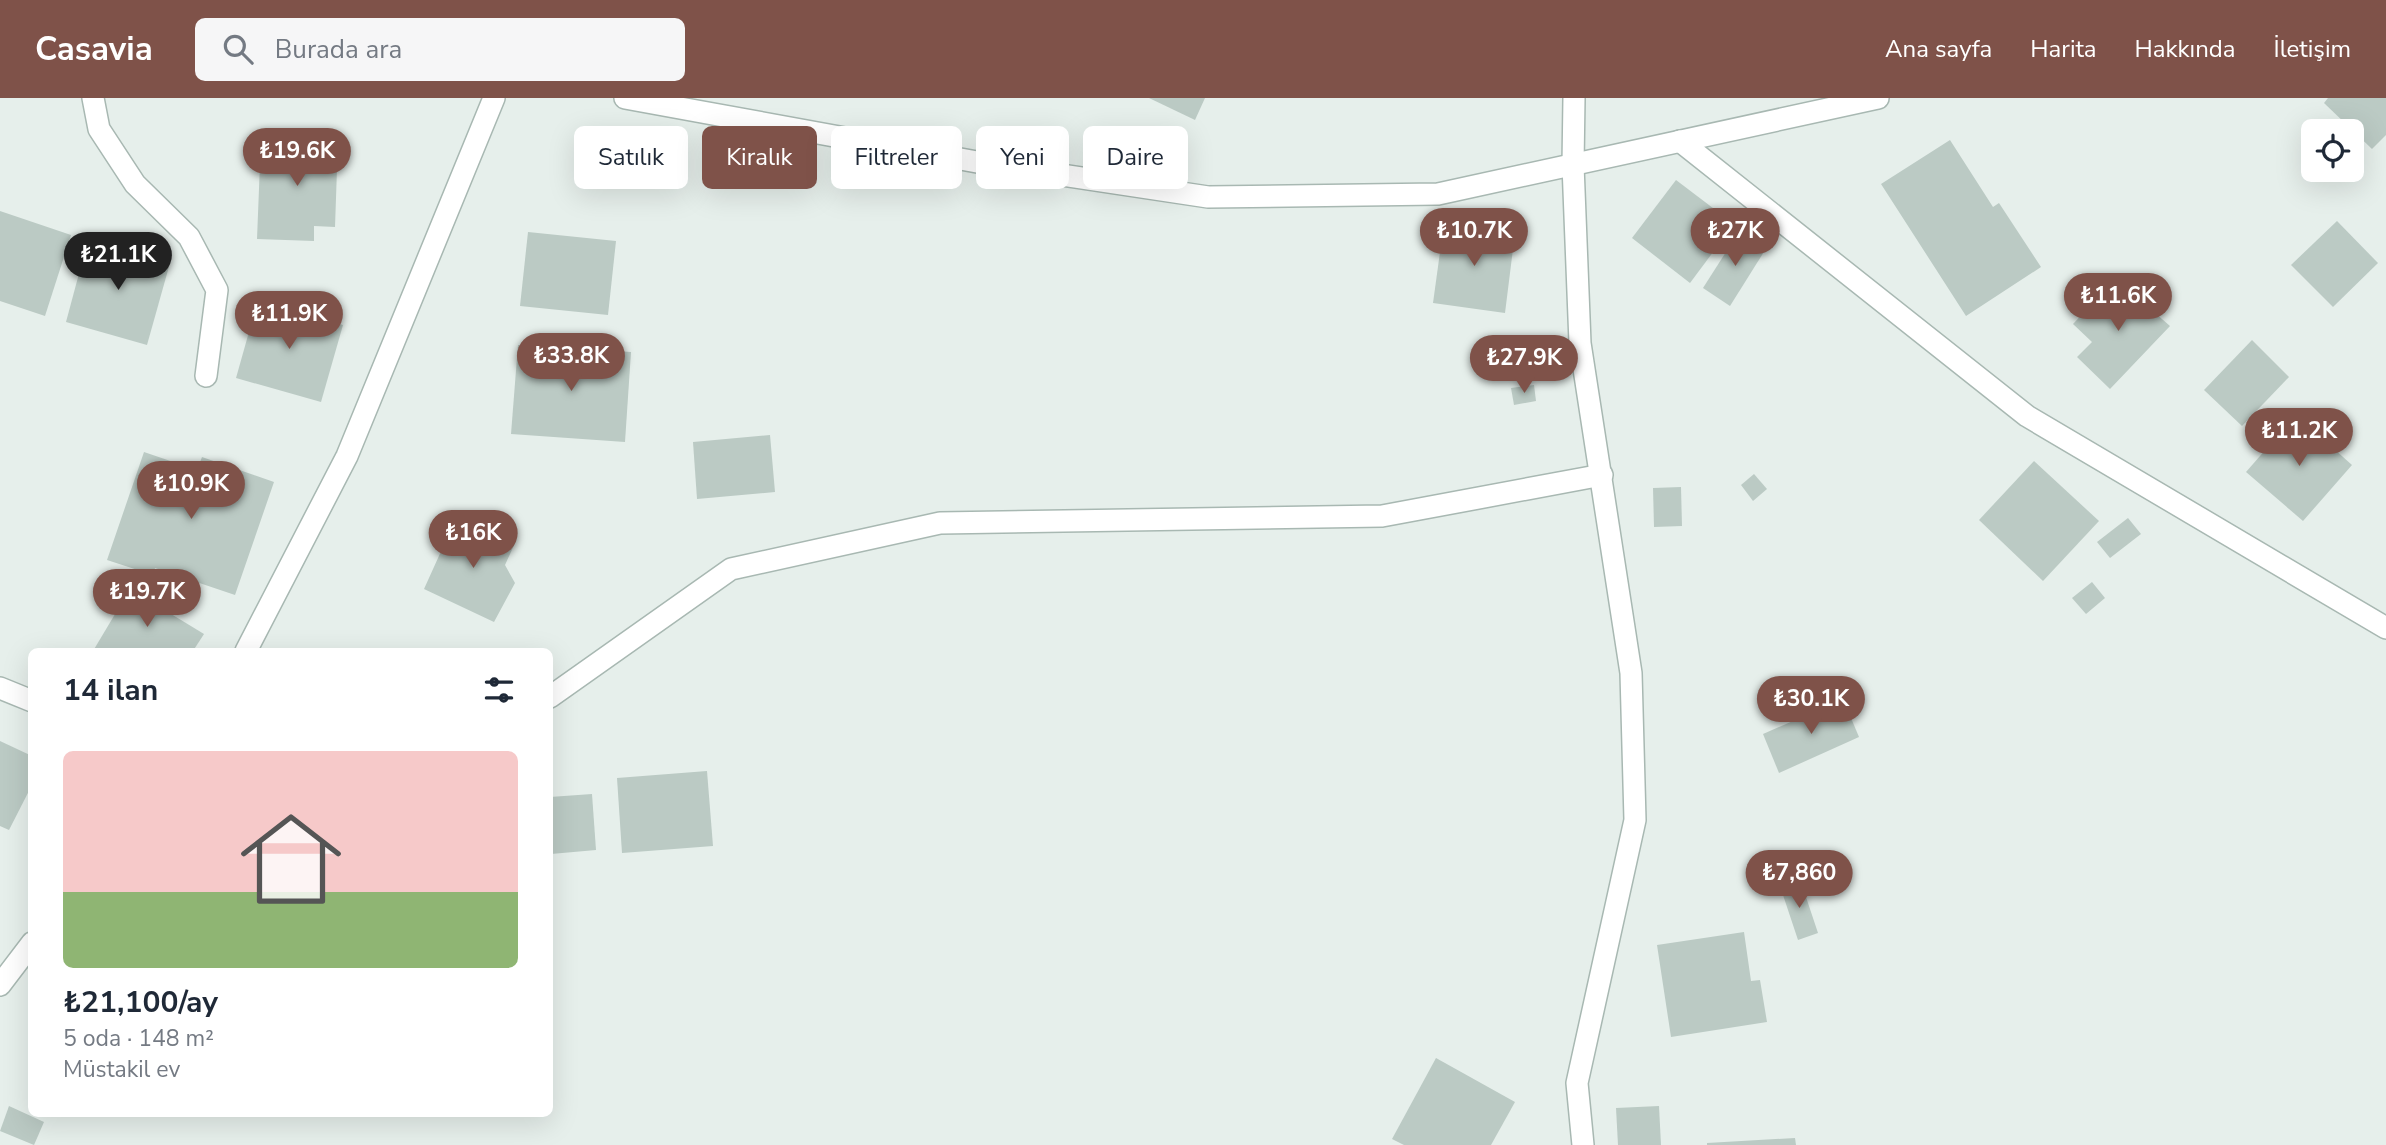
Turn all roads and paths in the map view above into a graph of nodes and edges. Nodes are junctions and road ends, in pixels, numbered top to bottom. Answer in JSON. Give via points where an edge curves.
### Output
{"nodes":[{"id":1,"x":93,"y":98,"type":"edge"},
{"id":2,"x":494,"y":98,"type":"edge"},
{"id":3,"x":625,"y":98,"type":"edge"},
{"id":4,"x":1574,"y":98,"type":"edge"},
{"id":5,"x":1878,"y":98,"type":"edge"},
{"id":6,"x":1680,"y":141,"type":"junction"},
{"id":7,"x":1573,"y":165,"type":"junction"},
{"id":8,"x":206,"y":376,"type":"dead end"},
{"id":9,"x":1602,"y":475,"type":"junction"},
{"id":10,"x":2386,"y":628,"type":"edge"},
{"id":11,"x":248,"y":648,"type":"edge"},
{"id":12,"x":0,"y":688,"type":"edge"},
{"id":13,"x":553,"y":696,"type":"edge"},
{"id":14,"x":28,"y":699,"type":"edge"},
{"id":15,"x":28,"y":948,"type":"edge"},
{"id":16,"x":0,"y":985,"type":"edge"},
{"id":17,"x":1583,"y":1145,"type":"edge"}],
"edges":[{"from":1,"to":8,"type":"street","via":[[99,129],[135,184],[189,237],[217,290]]},
{"from":2,"to":11,"type":"street","via":[[346,456]]},
{"from":3,"to":7,"type":"street","via":[[988,164],[1208,197],[1438,194]]},
{"from":4,"to":7,"type":"street"},
{"from":5,"to":6,"type":"street"},
{"from":6,"to":7,"type":"street"},
{"from":6,"to":10,"type":"street","via":[[2027,416]]},
{"from":7,"to":9,"type":"street","via":[[1580,343]]},
{"from":9,"to":13,"type":"street","via":[[1382,516],[940,523],[731,569]]},
{"from":9,"to":17,"type":"street","via":[[1631,673],[1635,820],[1577,1083]]},
{"from":12,"to":14,"type":"street"},
{"from":15,"to":16,"type":"street"}]}
